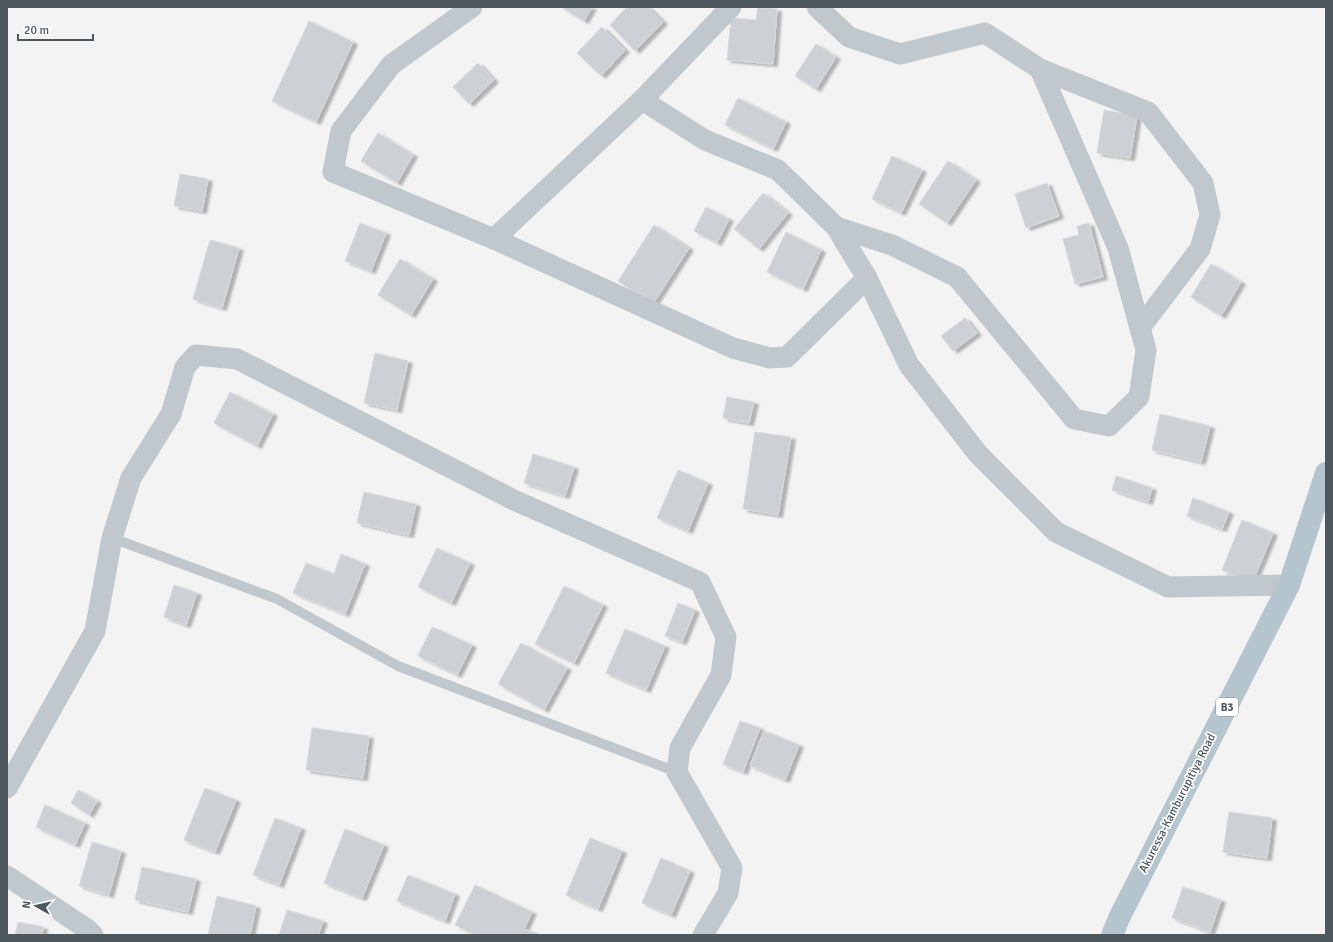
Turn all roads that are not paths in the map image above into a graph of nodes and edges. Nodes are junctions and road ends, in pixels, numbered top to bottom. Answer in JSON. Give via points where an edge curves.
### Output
{"nodes":[{"id":1,"x":472,"y":7,"type":"edge"},
{"id":2,"x":731,"y":7,"type":"edge"},
{"id":3,"x":817,"y":7,"type":"edge"},
{"id":4,"x":1040,"y":69,"type":"junction"},
{"id":5,"x":642,"y":100,"type":"junction"},
{"id":6,"x":836,"y":227,"type":"junction"},
{"id":7,"x":494,"y":239,"type":"junction"},
{"id":8,"x":867,"y":278,"type":"junction"},
{"id":9,"x":1140,"y":328,"type":"junction"},
{"id":10,"x":1326,"y":473,"type":"edge"},
{"id":11,"x":112,"y":538,"type":"junction"},
{"id":12,"x":1289,"y":585,"type":"junction"},
{"id":13,"x":677,"y":772,"type":"junction"},
{"id":14,"x":7,"y":788,"type":"edge"},
{"id":15,"x":7,"y":876,"type":"edge"},
{"id":16,"x":93,"y":935,"type":"edge"},
{"id":17,"x":703,"y":935,"type":"edge"},
{"id":18,"x":1112,"y":935,"type":"edge"}],
"edges":[{"from":1,"to":7,"type":"street","via":[[391,65],[341,131],[333,172]]},
{"from":2,"to":5,"type":"street"},
{"from":3,"to":4,"type":"street","via":[[849,37],[900,54],[985,33]]},
{"from":4,"to":9,"type":"street","via":[[1118,248]]},
{"from":4,"to":9,"type":"street","via":[[1148,112],[1203,184],[1210,215],[1200,249]]},
{"from":5,"to":6,"type":"street","via":[[705,140],[778,170]]},
{"from":5,"to":7,"type":"street"},
{"from":6,"to":8,"type":"street"},
{"from":6,"to":9,"type":"street","via":[[892,245],[957,277],[1074,419],[1109,426],[1139,397],[1146,350]]},
{"from":7,"to":8,"type":"street","via":[[733,348],[770,358],[787,357]]},
{"from":8,"to":12,"type":"street","via":[[909,365],[978,454],[1056,532],[1168,587]]},
{"from":10,"to":12,"type":"main road","name":"Akuressa-Kamburupitiya Road","number":"B3"},
{"from":11,"to":13,"type":"lane","via":[[277,600],[398,666]]},
{"from":11,"to":13,"type":"street","via":[[130,478],[171,414],[185,367],[196,355],[237,359],[516,501],[700,582],[726,637],[721,675],[680,748]]},
{"from":11,"to":14,"type":"street","via":[[95,631]]},
{"from":12,"to":18,"type":"main road","name":"Akuressa-Kamburupitiya Road","number":"B3"},
{"from":13,"to":17,"type":"street","via":[[732,868],[728,892]]},
{"from":15,"to":16,"type":"street"}]}
